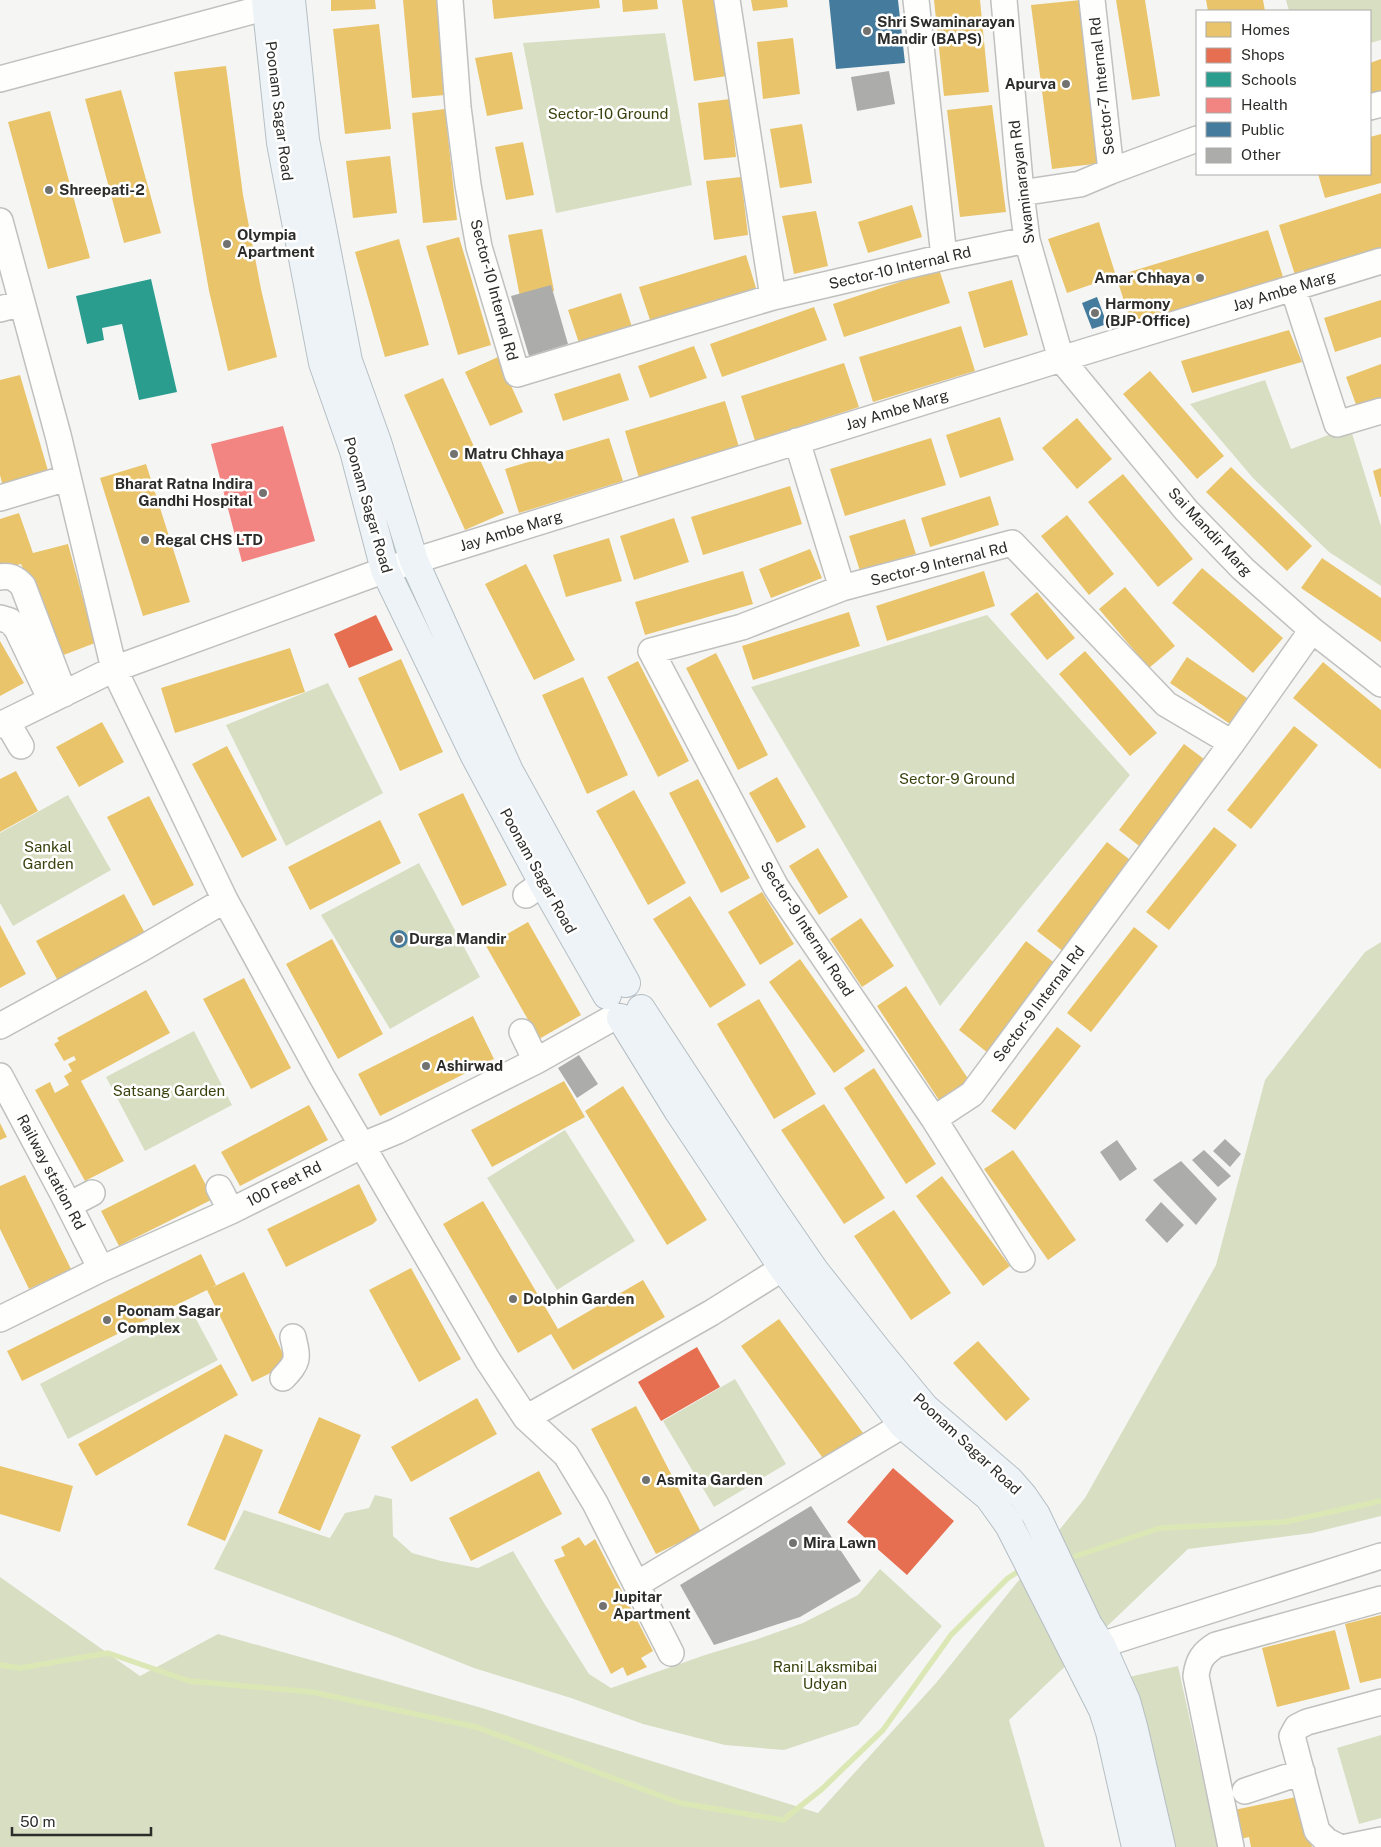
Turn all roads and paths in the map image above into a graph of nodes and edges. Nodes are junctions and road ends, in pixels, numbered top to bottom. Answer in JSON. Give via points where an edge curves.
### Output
{"nodes":[{"id":1,"x":450,"y":0,"type":"edge"},
{"id":2,"x":727,"y":0,"type":"edge"},
{"id":3,"x":916,"y":0,"type":"edge"},
{"id":4,"x":1004,"y":0,"type":"edge"},
{"id":5,"x":1092,"y":0,"type":"edge"},
{"id":6,"x":274,"y":2,"type":"edge"},
{"id":7,"x":0,"y":79,"type":"edge"},
{"id":8,"x":1195,"y":135,"type":"edge"},
{"id":9,"x":1111,"y":171,"type":"junction"},
{"id":10,"x":1021,"y":193,"type":"junction"},
{"id":11,"x":0,"y":221,"type":"edge"},
{"id":12,"x":1027,"y":240,"type":"junction"},
{"id":13,"x":944,"y":256,"type":"junction"},
{"id":14,"x":1381,"y":261,"type":"edge"},
{"id":15,"x":1293,"y":288,"type":"junction"},
{"id":16,"x":773,"y":297,"type":"junction"},
{"id":17,"x":11,"y":306,"type":"edge"},
{"id":18,"x":1061,"y":359,"type":"junction"},
{"id":19,"x":1381,"y":411,"type":"edge"},
{"id":20,"x":797,"y":441,"type":"junction"},
{"id":21,"x":67,"y":478,"type":"junction"},
{"id":22,"x":0,"y":498,"type":"edge"},
{"id":23,"x":414,"y":561,"type":"junction"},
{"id":24,"x":385,"y":570,"type":"junction"},
{"id":25,"x":0,"y":577,"type":"edge"},
{"id":26,"x":842,"y":588,"type":"junction"},
{"id":27,"x":0,"y":618,"type":"edge"},
{"id":28,"x":1312,"y":630,"type":"junction"},
{"id":29,"x":114,"y":669,"type":"junction"},
{"id":30,"x":1381,"y":684,"type":"edge"},
{"id":31,"x":58,"y":697,"type":"junction"},
{"id":32,"x":4,"y":724,"type":"edge"},
{"id":33,"x":1232,"y":743,"type":"junction"},
{"id":34,"x":21,"y":746,"type":"dead end"},
{"id":35,"x":225,"y":886,"type":"junction"},
{"id":36,"x":622,"y":1004,"type":"junction"},
{"id":37,"x":0,"y":1026,"type":"edge"},
{"id":38,"x":522,"y":1032,"type":"dead end"},
{"id":39,"x":536,"y":1061,"type":"junction"},
{"id":40,"x":3,"y":1070,"type":"edge"},
{"id":41,"x":934,"y":1119,"type":"junction"},
{"id":42,"x":363,"y":1144,"type":"junction"},
{"id":43,"x":88,"y":1187,"type":"dead end"},
{"id":44,"x":219,"y":1188,"type":"dead end"},
{"id":45,"x":66,"y":1199,"type":"junction"},
{"id":46,"x":231,"y":1211,"type":"junction"},
{"id":47,"x":1022,"y":1259,"type":"dead end"},
{"id":48,"x":783,"y":1268,"type":"junction"},
{"id":49,"x":101,"y":1269,"type":"junction"},
{"id":50,"x":0,"y":1319,"type":"edge"},
{"id":51,"x":292,"y":1336,"type":"dead end"},
{"id":52,"x":283,"y":1378,"type":"dead end"},
{"id":53,"x":925,"y":1408,"type":"junction"},
{"id":54,"x":526,"y":1418,"type":"junction"},
{"id":55,"x":903,"y":1424,"type":"junction"},
{"id":56,"x":1370,"y":1560,"type":"edge"},
{"id":57,"x":637,"y":1584,"type":"junction"},
{"id":58,"x":1377,"y":1600,"type":"edge"},
{"id":59,"x":1084,"y":1635,"type":"junction"},
{"id":60,"x":671,"y":1653,"type":"dead end"},
{"id":61,"x":1381,"y":1702,"type":"edge"},
{"id":62,"x":1302,"y":1772,"type":"junction"},
{"id":63,"x":1246,"y":1791,"type":"dead end"},
{"id":64,"x":1381,"y":1840,"type":"edge"},
{"id":65,"x":1136,"y":1847,"type":"edge"},
{"id":66,"x":1161,"y":1847,"type":"edge"},
{"id":67,"x":1231,"y":1847,"type":"edge"},
{"id":68,"x":1339,"y":1847,"type":"edge"},
{"id":69,"x":1347,"y":1847,"type":"edge"}],
"edges":[{"from":1,"to":16,"type":"street","name":"Sector-10 Internal Rd","via":[[462,36],[458,107],[479,247],[517,374]]},
{"from":2,"to":16,"type":"street"},
{"from":3,"to":13,"type":"street"},
{"from":4,"to":10,"type":"street","name":"Swaminarayan Rd"},
{"from":5,"to":9,"type":"street","name":"Sector-7 Internal Rd"},
{"from":6,"to":7,"type":"street"},
{"from":6,"to":23,"type":"main road","name":"Poonam Sagar Road","via":[[305,140],[348,361]]},
{"from":6,"to":24,"type":"main road","name":"Poonam Sagar Road","via":[[281,143],[323,364],[354,451]]},
{"from":8,"to":9,"type":"street","name":"Sector-7 Internal Rd"},
{"from":9,"to":10,"type":"street","name":"Sector-7 Internal Rd","via":[[1080,184]]},
{"from":10,"to":12,"type":"street","name":"Swaminarayan Rd"},
{"from":11,"to":17,"type":"street"},
{"from":12,"to":13,"type":"street","name":"Sector-10 Internal Rd"},
{"from":12,"to":18,"type":"street","name":"Swaminarayan Rd"},
{"from":13,"to":16,"type":"street","name":"Sector-10 Internal Rd"},
{"from":14,"to":15,"type":"street","name":"Jay Ambe Marg"},
{"from":15,"to":18,"type":"street","name":"Jay Ambe Marg"},
{"from":15,"to":19,"type":"street","via":[[1337,424]]},
{"from":17,"to":21,"type":"street"},
{"from":18,"to":20,"type":"street","name":"Jay Ambe Marg"},
{"from":18,"to":28,"type":"street","name":"Sai Mandir Marg","via":[[1186,510],[1243,569]]},
{"from":20,"to":23,"type":"street","name":"Jay Ambe Marg"},
{"from":20,"to":26,"type":"street"},
{"from":21,"to":22,"type":"street"},
{"from":21,"to":29,"type":"street"},
{"from":23,"to":24,"type":"street","name":"Jay Ambe Marg"},
{"from":23,"to":36,"type":"main road","name":"Poonam Sagar Road","via":[[509,771]]},
{"from":24,"to":29,"type":"street","name":"Jay Ambe Marg"},
{"from":24,"to":36,"type":"main road","name":"Poonam Sagar Road","via":[[475,756],[534,889]]},
{"from":25,"to":31,"type":"street","via":[[17,579],[23,586]]},
{"from":26,"to":33,"type":"street","name":"Sector-9 Internal Rd","via":[[1012,543],[1166,704]]},
{"from":26,"to":41,"type":"street","name":"Sector-9 Internal Road","via":[[742,627],[651,651],[776,886]]},
{"from":27,"to":31,"type":"street","via":[[10,621],[17,629]]},
{"from":28,"to":30,"type":"street","name":"Sai Mandir Marg"},
{"from":28,"to":33,"type":"street","name":"Sector-9 Internal Rd"},
{"from":29,"to":31,"type":"street","name":"Jay Ambe Marg"},
{"from":29,"to":35,"type":"street"},
{"from":31,"to":32,"type":"street","name":"Jay Ambe Marg"},
{"from":32,"to":34,"type":"street"},
{"from":33,"to":41,"type":"street","name":"Sector-9 Internal Rd","via":[[972,1094]]},
{"from":35,"to":37,"type":"street","via":[[144,955]]},
{"from":35,"to":42,"type":"street","via":[[312,1082]]},
{"from":36,"to":39,"type":"street","name":"100 Feet Rd"},
{"from":36,"to":48,"type":"main road","name":"Poonam Sagar Road","via":[[679,1112]]},
{"from":36,"to":53,"type":"main road","name":"Poonam Sagar Road","via":[[814,1270]]},
{"from":38,"to":39,"type":"street"},
{"from":39,"to":42,"type":"street","name":"100 Feet Rd","via":[[402,1139]]},
{"from":40,"to":45,"type":"street","name":"Railway station Rd"},
{"from":41,"to":47,"type":"street"},
{"from":42,"to":46,"type":"street","name":"100 Feet Rd"},
{"from":42,"to":54,"type":"street","via":[[487,1359]]},
{"from":43,"to":45,"type":"street"},
{"from":44,"to":46,"type":"street"},
{"from":45,"to":49,"type":"street","name":"Railway station Rd"},
{"from":46,"to":49,"type":"street","name":"100 Feet Rd"},
{"from":48,"to":54,"type":"street","via":[[711,1313]]},
{"from":48,"to":55,"type":"main road","name":"Poonam Sagar Road"},
{"from":49,"to":50,"type":"street","name":"100 Feet Rd"},
{"from":51,"to":52,"type":"street","via":[[297,1356],[293,1367]]},
{"from":53,"to":55,"type":"street"},
{"from":53,"to":59,"type":"main road","name":"Poonam Sagar Road","via":[[1024,1496],[1036,1515]]},
{"from":54,"to":57,"type":"street","via":[[566,1455]]},
{"from":55,"to":57,"type":"street"},
{"from":55,"to":59,"type":"main road","name":"Poonam Sagar Road","via":[[989,1497]]},
{"from":56,"to":58,"type":"street"},
{"from":56,"to":59,"type":"street"},
{"from":57,"to":60,"type":"street"},
{"from":58,"to":67,"type":"street","via":[[1216,1645],[1201,1656],[1196,1676]]},
{"from":59,"to":65,"type":"main road","name":"Poonam Sagar Road"},
{"from":59,"to":66,"type":"main road","name":"Poonam Sagar Road","via":[[1126,1701]]},
{"from":61,"to":62,"type":"street","via":[[1297,1727],[1292,1736]]},
{"from":62,"to":63,"type":"street"},
{"from":62,"to":68,"type":"street","via":[[1317,1831]]},
{"from":64,"to":69,"type":"street"}]}
